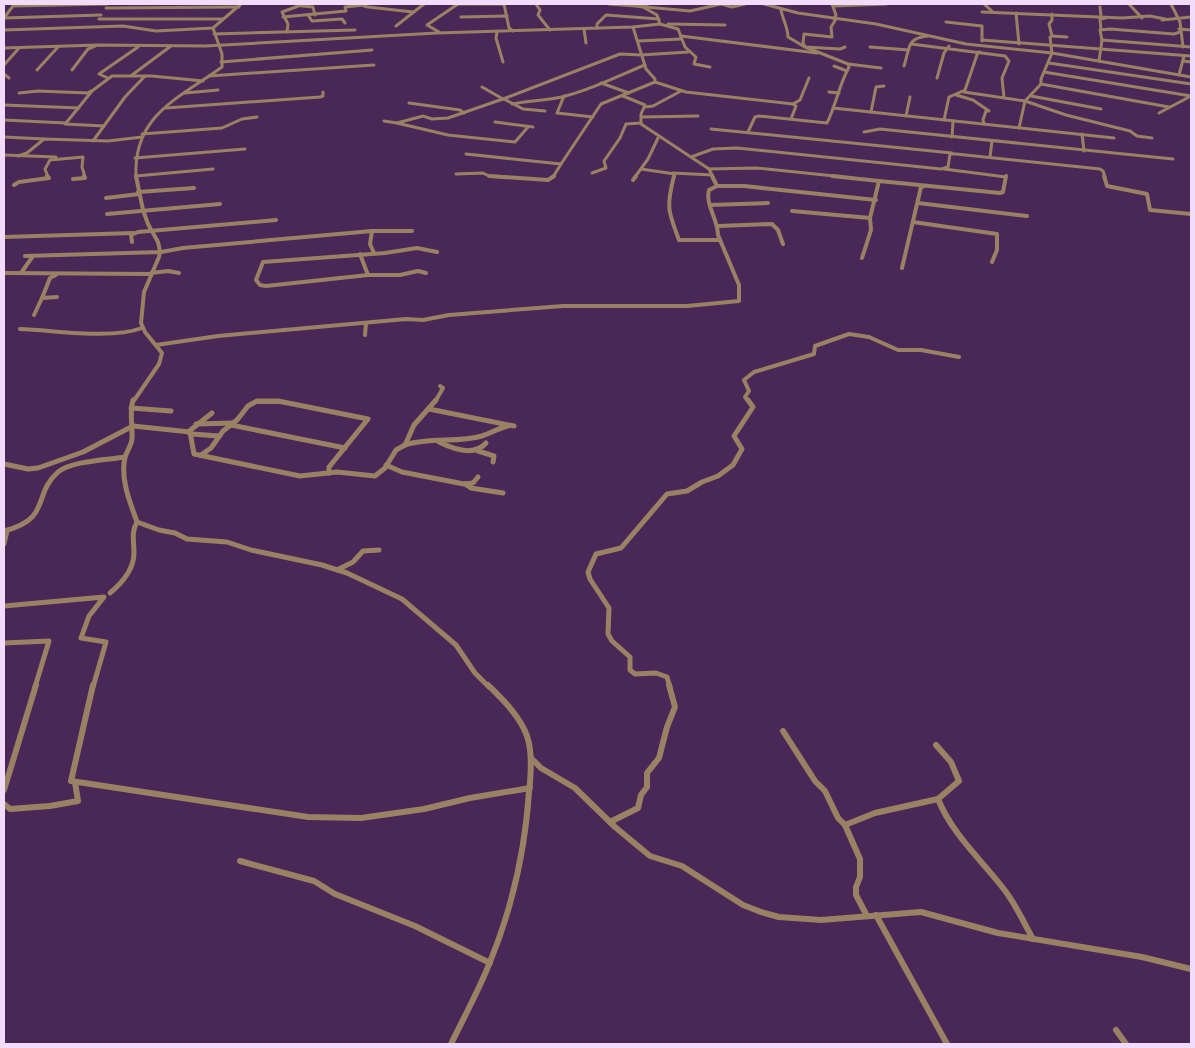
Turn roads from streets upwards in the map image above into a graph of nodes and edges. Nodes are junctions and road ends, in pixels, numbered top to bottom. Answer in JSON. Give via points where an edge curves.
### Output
{"nodes":[{"id":1,"x":72,"y":4,"type":"edge"},
{"id":2,"x":364,"y":4,"type":"edge"},
{"id":3,"x":424,"y":4,"type":"edge"},
{"id":4,"x":458,"y":4,"type":"edge"},
{"id":5,"x":504,"y":4,"type":"edge"},
{"id":6,"x":536,"y":4,"type":"edge"},
{"id":7,"x":609,"y":4,"type":"edge"},
{"id":8,"x":649,"y":4,"type":"edge"},
{"id":9,"x":721,"y":4,"type":"edge"},
{"id":10,"x":745,"y":4,"type":"edge"},
{"id":11,"x":764,"y":4,"type":"edge"},
{"id":12,"x":886,"y":4,"type":"edge"},
{"id":13,"x":984,"y":4,"type":"edge"},
{"id":14,"x":1129,"y":4,"type":"edge"},
{"id":15,"x":1171,"y":4,"type":"edge"},
{"id":16,"x":14,"y":5,"type":"edge"},
{"id":17,"x":43,"y":5,"type":"edge"},
{"id":18,"x":107,"y":5,"type":"edge"},
{"id":19,"x":240,"y":5,"type":"edge"},
{"id":20,"x":302,"y":5,"type":"edge"},
{"id":21,"x":833,"y":5,"type":"edge"},
{"id":22,"x":636,"y":6,"type":"junction"},
{"id":23,"x":643,"y":7,"type":"junction"},
{"id":24,"x":1100,"y":7,"type":"dead end"},
{"id":25,"x":781,"y":10,"type":"junction"},
{"id":26,"x":413,"y":12,"type":"junction"},
{"id":27,"x":982,"y":12,"type":"dead end"},
{"id":28,"x":993,"y":12,"type":"junction"},
{"id":29,"x":1016,"y":13,"type":"junction"},
{"id":30,"x":1052,"y":14,"type":"junction"},
{"id":31,"x":101,"y":15,"type":"junction"},
{"id":32,"x":308,"y":15,"type":"junction"},
{"id":33,"x":315,"y":15,"type":"junction"},
{"id":34,"x":507,"y":16,"type":"junction"},
{"id":35,"x":283,"y":17,"type":"junction"},
{"id":36,"x":461,"y":17,"type":"dead end"},
{"id":37,"x":1100,"y":17,"type":"junction"},
{"id":38,"x":1191,"y":17,"type":"edge"},
{"id":39,"x":1140,"y":18,"type":"junction"},
{"id":40,"x":1177,"y":18,"type":"junction"},
{"id":41,"x":99,"y":19,"type":"junction"},
{"id":42,"x":223,"y":19,"type":"junction"},
{"id":43,"x":659,"y":19,"type":"junction"},
{"id":44,"x":835,"y":19,"type":"junction"},
{"id":45,"x":1165,"y":19,"type":"junction"},
{"id":46,"x":1146,"y":20,"type":"junction"},
{"id":47,"x":946,"y":22,"type":"dead end"},
{"id":48,"x":345,"y":23,"type":"dead end"},
{"id":49,"x":661,"y":24,"type":"junction"},
{"id":50,"x":725,"y":25,"type":"dead end"},
{"id":51,"x":396,"y":26,"type":"dead end"},
{"id":52,"x":95,"y":27,"type":"junction"},
{"id":53,"x":633,"y":27,"type":"junction"},
{"id":54,"x":213,"y":28,"type":"junction"},
{"id":55,"x":509,"y":28,"type":"junction"},
{"id":56,"x":597,"y":28,"type":"junction"},
{"id":57,"x":584,"y":29,"type":"junction"},
{"id":58,"x":4,"y":30,"type":"edge"},
{"id":59,"x":356,"y":30,"type":"dead end"},
{"id":60,"x":550,"y":30,"type":"junction"},
{"id":61,"x":1101,"y":30,"type":"junction"},
{"id":62,"x":1179,"y":30,"type":"junction"},
{"id":63,"x":1191,"y":30,"type":"edge"},
{"id":64,"x":512,"y":31,"type":"junction"},
{"id":65,"x":287,"y":32,"type":"junction"},
{"id":66,"x":439,"y":32,"type":"junction"},
{"id":67,"x":497,"y":32,"type":"junction"},
{"id":68,"x":214,"y":34,"type":"junction"},
{"id":69,"x":931,"y":36,"type":"junction"},
{"id":70,"x":1052,"y":36,"type":"junction"},
{"id":71,"x":1067,"y":37,"type":"dead end"},
{"id":72,"x":681,"y":38,"type":"junction"},
{"id":73,"x":982,"y":40,"type":"junction"},
{"id":74,"x":1102,"y":40,"type":"junction"},
{"id":75,"x":952,"y":41,"type":"junction"},
{"id":76,"x":638,"y":42,"type":"junction"},
{"id":77,"x":1018,"y":42,"type":"junction"},
{"id":78,"x":586,"y":43,"type":"dead end"},
{"id":79,"x":910,"y":44,"type":"junction"},
{"id":80,"x":169,"y":45,"type":"junction"},
{"id":81,"x":217,"y":45,"type":"junction"},
{"id":82,"x":1050,"y":45,"type":"junction"},
{"id":83,"x":58,"y":46,"type":"junction"},
{"id":84,"x":97,"y":46,"type":"junction"},
{"id":85,"x":104,"y":46,"type":"junction"},
{"id":86,"x":986,"y":46,"type":"junction"},
{"id":87,"x":85,"y":47,"type":"junction"},
{"id":88,"x":136,"y":47,"type":"junction"},
{"id":89,"x":805,"y":47,"type":"junction"},
{"id":90,"x":845,"y":47,"type":"dead end"},
{"id":91,"x":870,"y":47,"type":"dead end"},
{"id":92,"x":1183,"y":47,"type":"junction"},
{"id":93,"x":4,"y":48,"type":"edge"},
{"id":94,"x":20,"y":48,"type":"junction"},
{"id":95,"x":1016,"y":48,"type":"junction"},
{"id":96,"x":1191,"y":48,"type":"edge"},
{"id":97,"x":948,"y":49,"type":"junction"},
{"id":98,"x":372,"y":50,"type":"dead end"},
{"id":99,"x":910,"y":50,"type":"junction"},
{"id":100,"x":1099,"y":50,"type":"junction"},
{"id":101,"x":688,"y":52,"type":"junction"},
{"id":102,"x":978,"y":52,"type":"junction"},
{"id":103,"x":1052,"y":53,"type":"junction"},
{"id":104,"x":641,"y":55,"type":"junction"},
{"id":105,"x":826,"y":55,"type":"junction"},
{"id":106,"x":1191,"y":56,"type":"edge"},
{"id":107,"x":1183,"y":59,"type":"junction"},
{"id":108,"x":1100,"y":61,"type":"junction"},
{"id":109,"x":221,"y":62,"type":"junction"},
{"id":110,"x":503,"y":62,"type":"dead end"},
{"id":111,"x":1191,"y":62,"type":"edge"},
{"id":112,"x":1049,"y":63,"type":"junction"},
{"id":113,"x":4,"y":64,"type":"edge"},
{"id":114,"x":848,"y":64,"type":"junction"},
{"id":115,"x":374,"y":65,"type":"dead end"},
{"id":116,"x":645,"y":65,"type":"junction"},
{"id":117,"x":834,"y":66,"type":"dead end"},
{"id":118,"x":904,"y":66,"type":"dead end"},
{"id":119,"x":710,"y":68,"type":"dead end"},
{"id":120,"x":881,"y":68,"type":"dead end"},
{"id":121,"x":37,"y":70,"type":"dead end"},
{"id":122,"x":72,"y":70,"type":"dead end"},
{"id":123,"x":847,"y":71,"type":"junction"},
{"id":124,"x":1044,"y":72,"type":"junction"},
{"id":125,"x":1121,"y":73,"type":"junction"},
{"id":126,"x":4,"y":74,"type":"edge"},
{"id":127,"x":1179,"y":75,"type":"junction"},
{"id":128,"x":131,"y":76,"type":"junction"},
{"id":129,"x":145,"y":76,"type":"junction"},
{"id":130,"x":208,"y":76,"type":"junction"},
{"id":131,"x":1184,"y":76,"type":"junction"},
{"id":132,"x":1191,"y":77,"type":"edge"},
{"id":133,"x":9,"y":78,"type":"dead end"},
{"id":134,"x":108,"y":78,"type":"junction"},
{"id":135,"x":808,"y":78,"type":"dead end"},
{"id":136,"x":936,"y":78,"type":"dead end"},
{"id":137,"x":203,"y":80,"type":"junction"},
{"id":138,"x":655,"y":82,"type":"junction"},
{"id":139,"x":1181,"y":82,"type":"junction"},
{"id":140,"x":601,"y":83,"type":"junction"},
{"id":141,"x":1040,"y":84,"type":"junction"},
{"id":142,"x":1114,"y":84,"type":"junction"},
{"id":143,"x":1191,"y":84,"type":"edge"},
{"id":144,"x":884,"y":86,"type":"dead end"},
{"id":145,"x":482,"y":87,"type":"dead end"},
{"id":146,"x":218,"y":90,"type":"dead end"},
{"id":147,"x":92,"y":91,"type":"junction"},
{"id":148,"x":681,"y":91,"type":"junction"},
{"id":149,"x":1156,"y":91,"type":"junction"},
{"id":150,"x":323,"y":92,"type":"dead end"},
{"id":151,"x":830,"y":92,"type":"dead end"},
{"id":152,"x":964,"y":92,"type":"junction"},
{"id":153,"x":19,"y":93,"type":"dead end"},
{"id":154,"x":185,"y":93,"type":"junction"},
{"id":155,"x":628,"y":93,"type":"junction"},
{"id":156,"x":839,"y":93,"type":"junction"},
{"id":157,"x":1153,"y":94,"type":"dead end"},
{"id":158,"x":956,"y":95,"type":"junction"},
{"id":159,"x":564,"y":96,"type":"junction"},
{"id":160,"x":623,"y":96,"type":"junction"},
{"id":161,"x":1031,"y":96,"type":"junction"},
{"id":162,"x":910,"y":97,"type":"dead end"},
{"id":163,"x":1004,"y":98,"type":"junction"},
{"id":164,"x":504,"y":99,"type":"junction"},
{"id":165,"x":1025,"y":101,"type":"junction"},
{"id":166,"x":409,"y":103,"type":"dead end"},
{"id":167,"x":512,"y":104,"type":"junction"},
{"id":168,"x":793,"y":104,"type":"junction"},
{"id":169,"x":4,"y":105,"type":"edge"},
{"id":170,"x":644,"y":107,"type":"junction"},
{"id":171,"x":1169,"y":107,"type":"junction"},
{"id":172,"x":79,"y":108,"type":"junction"},
{"id":173,"x":166,"y":108,"type":"junction"},
{"id":174,"x":833,"y":108,"type":"junction"},
{"id":175,"x":1101,"y":109,"type":"dead end"},
{"id":176,"x":545,"y":111,"type":"dead end"},
{"id":177,"x":871,"y":112,"type":"junction"},
{"id":178,"x":464,"y":113,"type":"junction"},
{"id":179,"x":1159,"y":113,"type":"dead end"},
{"id":180,"x":642,"y":116,"type":"junction"},
{"id":181,"x":698,"y":116,"type":"dead end"},
{"id":182,"x":906,"y":116,"type":"junction"},
{"id":183,"x":258,"y":117,"type":"dead end"},
{"id":184,"x":593,"y":117,"type":"junction"},
{"id":185,"x":924,"y":118,"type":"junction"},
{"id":186,"x":791,"y":119,"type":"junction"},
{"id":187,"x":4,"y":120,"type":"edge"},
{"id":188,"x":944,"y":120,"type":"junction"},
{"id":189,"x":384,"y":121,"type":"dead end"},
{"id":190,"x":953,"y":121,"type":"junction"},
{"id":191,"x":495,"y":122,"type":"dead end"},
{"id":192,"x":640,"y":123,"type":"junction"},
{"id":193,"x":64,"y":124,"type":"junction"},
{"id":194,"x":397,"y":124,"type":"junction"},
{"id":195,"x":984,"y":124,"type":"junction"},
{"id":196,"x":924,"y":125,"type":"dead end"},
{"id":197,"x":104,"y":126,"type":"junction"},
{"id":198,"x":528,"y":126,"type":"junction"},
{"id":199,"x":533,"y":127,"type":"dead end"},
{"id":200,"x":1019,"y":128,"type":"junction"},
{"id":201,"x":711,"y":129,"type":"dead end"},
{"id":202,"x":748,"y":132,"type":"junction"},
{"id":203,"x":864,"y":132,"type":"dead end"},
{"id":204,"x":1082,"y":134,"type":"junction"},
{"id":205,"x":142,"y":135,"type":"junction"},
{"id":206,"x":659,"y":136,"type":"junction"},
{"id":207,"x":952,"y":136,"type":"junction"},
{"id":208,"x":4,"y":137,"type":"edge"},
{"id":209,"x":1114,"y":138,"type":"dead end"},
{"id":210,"x":1152,"y":138,"type":"dead end"},
{"id":211,"x":47,"y":139,"type":"junction"},
{"id":212,"x":93,"y":141,"type":"junction"},
{"id":213,"x":992,"y":141,"type":"junction"},
{"id":214,"x":515,"y":142,"type":"junction"},
{"id":215,"x":521,"y":143,"type":"dead end"},
{"id":216,"x":245,"y":149,"type":"dead end"},
{"id":217,"x":469,"y":149,"type":"dead end"},
{"id":218,"x":1084,"y":151,"type":"junction"},
{"id":219,"x":952,"y":154,"type":"junction"},
{"id":220,"x":5,"y":155,"type":"edge"},
{"id":221,"x":18,"y":156,"type":"junction"},
{"id":222,"x":691,"y":157,"type":"junction"},
{"id":223,"x":990,"y":157,"type":"junction"},
{"id":224,"x":66,"y":158,"type":"junction"},
{"id":225,"x":135,"y":158,"type":"junction"},
{"id":226,"x":1172,"y":159,"type":"dead end"},
{"id":227,"x":561,"y":164,"type":"junction"},
{"id":228,"x":483,"y":167,"type":"dead end"},
{"id":229,"x":213,"y":169,"type":"dead end"},
{"id":230,"x":641,"y":169,"type":"junction"},
{"id":231,"x":709,"y":169,"type":"junction"},
{"id":232,"x":941,"y":169,"type":"junction"},
{"id":233,"x":483,"y":173,"type":"junction"},
{"id":234,"x":592,"y":173,"type":"dead end"},
{"id":235,"x":673,"y":173,"type":"junction"},
{"id":236,"x":456,"y":174,"type":"dead end"},
{"id":237,"x":712,"y":175,"type":"junction"},
{"id":238,"x":136,"y":176,"type":"junction"},
{"id":239,"x":73,"y":179,"type":"dead end"},
{"id":240,"x":634,"y":180,"type":"dead end"},
{"id":241,"x":879,"y":181,"type":"junction"},
{"id":242,"x":14,"y":185,"type":"dead end"},
{"id":243,"x":926,"y":185,"type":"junction"},
{"id":244,"x":717,"y":186,"type":"junction"},
{"id":245,"x":194,"y":188,"type":"dead end"},
{"id":246,"x":139,"y":193,"type":"junction"},
{"id":247,"x":106,"y":198,"type":"dead end"},
{"id":248,"x":876,"y":200,"type":"junction"},
{"id":249,"x":768,"y":203,"type":"dead end"},
{"id":250,"x":918,"y":203,"type":"junction"},
{"id":251,"x":220,"y":204,"type":"dead end"},
{"id":252,"x":710,"y":206,"type":"junction"},
{"id":253,"x":792,"y":211,"type":"dead end"},
{"id":254,"x":145,"y":212,"type":"junction"},
{"id":255,"x":107,"y":214,"type":"dead end"},
{"id":256,"x":1191,"y":214,"type":"edge"},
{"id":257,"x":1027,"y":216,"type":"dead end"},
{"id":258,"x":870,"y":218,"type":"junction"},
{"id":259,"x":276,"y":220,"type":"dead end"},
{"id":260,"x":913,"y":222,"type":"junction"},
{"id":261,"x":718,"y":226,"type":"junction"},
{"id":262,"x":153,"y":231,"type":"junction"},
{"id":263,"x":372,"y":231,"type":"junction"},
{"id":264,"x":412,"y":231,"type":"dead end"},
{"id":265,"x":134,"y":233,"type":"junction"},
{"id":266,"x":4,"y":237,"type":"edge"},
{"id":267,"x":720,"y":240,"type":"junction"},
{"id":268,"x":132,"y":242,"type":"dead end"},
{"id":269,"x":783,"y":244,"type":"dead end"},
{"id":270,"x":160,"y":252,"type":"junction"},
{"id":271,"x":437,"y":252,"type":"dead end"},
{"id":272,"x":374,"y":253,"type":"junction"},
{"id":273,"x":360,"y":254,"type":"junction"},
{"id":274,"x":25,"y":256,"type":"dead end"},
{"id":275,"x":33,"y":256,"type":"junction"},
{"id":276,"x":862,"y":258,"type":"dead end"},
{"id":277,"x":992,"y":262,"type":"dead end"},
{"id":278,"x":902,"y":268,"type":"dead end"},
{"id":279,"x":4,"y":273,"type":"edge"},
{"id":280,"x":150,"y":273,"type":"junction"},
{"id":281,"x":179,"y":273,"type":"dead end"},
{"id":282,"x":426,"y":273,"type":"dead end"},
{"id":283,"x":21,"y":274,"type":"junction"},
{"id":284,"x":59,"y":274,"type":"junction"},
{"id":285,"x":368,"y":275,"type":"junction"},
{"id":286,"x":57,"y":297,"type":"dead end"},
{"id":287,"x":42,"y":298,"type":"junction"},
{"id":288,"x":34,"y":315,"type":"dead end"},
{"id":289,"x":366,"y":323,"type":"junction"},
{"id":290,"x":142,"y":328,"type":"junction"},
{"id":291,"x":20,"y":329,"type":"dead end"},
{"id":292,"x":364,"y":335,"type":"dead end"},
{"id":293,"x":156,"y":345,"type":"junction"},
{"id":294,"x":959,"y":357,"type":"dead end"},
{"id":295,"x":440,"y":386,"type":"dead end"},
{"id":296,"x":131,"y":408,"type":"junction"},
{"id":297,"x":429,"y":409,"type":"junction"},
{"id":298,"x":171,"y":411,"type":"dead end"},
{"id":299,"x":212,"y":413,"type":"dead end"},
{"id":300,"x":196,"y":424,"type":"junction"},
{"id":301,"x":232,"y":424,"type":"junction"},
{"id":302,"x":133,"y":426,"type":"junction"},
{"id":303,"x":508,"y":426,"type":"junction"},
{"id":304,"x":514,"y":426,"type":"dead end"},
{"id":305,"x":146,"y":428,"type":"junction"},
{"id":306,"x":190,"y":433,"type":"junction"},
{"id":307,"x":132,"y":434,"type":"junction"},
{"id":308,"x":219,"y":436,"type":"junction"},
{"id":309,"x":438,"y":441,"type":"junction"},
{"id":310,"x":486,"y":443,"type":"dead end"},
{"id":311,"x":405,"y":445,"type":"junction"},
{"id":312,"x":345,"y":448,"type":"junction"},
{"id":313,"x":478,"y":450,"type":"junction"},
{"id":314,"x":200,"y":455,"type":"junction"},
{"id":315,"x":125,"y":457,"type":"junction"},
{"id":316,"x":493,"y":462,"type":"dead end"},
{"id":317,"x":4,"y":464,"type":"edge"},
{"id":318,"x":386,"y":465,"type":"junction"},
{"id":319,"x":329,"y":473,"type":"junction"},
{"id":320,"x":478,"y":477,"type":"dead end"},
{"id":321,"x":464,"y":484,"type":"junction"},
{"id":322,"x":503,"y":493,"type":"dead end"},
{"id":323,"x":137,"y":522,"type":"junction"},
{"id":324,"x":5,"y":531,"type":"edge"},
{"id":325,"x":4,"y":544,"type":"edge"},
{"id":326,"x":379,"y":550,"type":"dead end"},
{"id":327,"x":337,"y":570,"type":"junction"},
{"id":328,"x":110,"y":593,"type":"dead end"},
{"id":329,"x":4,"y":606,"type":"edge"},
{"id":330,"x":4,"y":643,"type":"edge"},
{"id":331,"x":783,"y":731,"type":"dead end"},
{"id":332,"x":936,"y":745,"type":"dead end"},
{"id":333,"x":531,"y":758,"type":"junction"},
{"id":334,"x":541,"y":768,"type":"junction"},
{"id":335,"x":531,"y":769,"type":"junction"},
{"id":336,"x":75,"y":782,"type":"junction"},
{"id":337,"x":530,"y":788,"type":"junction"},
{"id":338,"x":4,"y":790,"type":"edge"},
{"id":339,"x":938,"y":799,"type":"junction"},
{"id":340,"x":4,"y":804,"type":"edge"},
{"id":341,"x":610,"y":822,"type":"junction"},
{"id":342,"x":846,"y":825,"type":"junction"},
{"id":343,"x":240,"y":861,"type":"dead end"},
{"id":344,"x":876,"y":915,"type":"junction"},
{"id":345,"x":867,"y":916,"type":"junction"},
{"id":346,"x":1033,"y":939,"type":"junction"},
{"id":347,"x":490,"y":963,"type":"junction"},
{"id":348,"x":1191,"y":969,"type":"edge"},
{"id":349,"x":1116,"y":1030,"type":"dead end"},
{"id":350,"x":451,"y":1044,"type":"edge"},
{"id":351,"x":947,"y":1044,"type":"edge"},
{"id":352,"x":1126,"y":1044,"type":"edge"}],
"edges":[{"from":1,"to":17,"type":"street"},
{"from":1,"to":18,"type":"street"},
{"from":2,"to":26,"type":"street"},
{"from":2,"to":33,"type":"street","via":[[345,7],[346,11],[342,12]]},
{"from":3,"to":26,"type":"street"},
{"from":4,"to":5,"type":"street"},
{"from":4,"to":66,"type":"street","via":[[427,26]]},
{"from":5,"to":34,"type":"street"},
{"from":6,"to":60,"type":"street","via":[[540,10],[538,14]]},
{"from":7,"to":22,"type":"street"},
{"from":8,"to":22,"type":"street"},
{"from":8,"to":23,"type":"street"},
{"from":9,"to":10,"type":"street","via":[[732,7]]},
{"from":9,"to":23,"type":"street","via":[[690,11]]},
{"from":11,"to":25,"type":"street"},
{"from":12,"to":21,"type":"street"},
{"from":13,"to":28,"type":"street"},
{"from":14,"to":39,"type":"street"},
{"from":15,"to":40,"type":"street"},
{"from":16,"to":17,"type":"street"},
{"from":16,"to":31,"type":"street","via":[[4,18]]},
{"from":18,"to":19,"type":"street"},
{"from":18,"to":31,"type":"street"},
{"from":19,"to":42,"type":"street"},
{"from":20,"to":33,"type":"street","via":[[312,8]]},
{"from":20,"to":35,"type":"street","via":[[282,12]]},
{"from":21,"to":44,"type":"street"},
{"from":22,"to":23,"type":"street"},
{"from":23,"to":43,"type":"street"},
{"from":24,"to":37,"type":"street"},
{"from":25,"to":44,"type":"street"},
{"from":25,"to":89,"type":"street","via":[[788,37]]},
{"from":26,"to":51,"type":"street"},
{"from":27,"to":28,"type":"street"},
{"from":28,"to":29,"type":"street"},
{"from":29,"to":30,"type":"street"},
{"from":29,"to":77,"type":"street"},
{"from":30,"to":37,"type":"street"},
{"from":30,"to":70,"type":"street","via":[[1049,24]]},
{"from":31,"to":41,"type":"street"},
{"from":32,"to":33,"type":"street"},
{"from":32,"to":35,"type":"street"},
{"from":32,"to":48,"type":"street","via":[[312,21],[342,19]]},
{"from":34,"to":36,"type":"street"},
{"from":34,"to":55,"type":"street"},
{"from":35,"to":65,"type":"street","via":[[288,24]]},
{"from":37,"to":39,"type":"street"},
{"from":37,"to":46,"type":"street"},
{"from":37,"to":61,"type":"street"},
{"from":38,"to":40,"type":"street"},
{"from":39,"to":45,"type":"street"},
{"from":39,"to":46,"type":"street"},
{"from":40,"to":45,"type":"street"},
{"from":40,"to":62,"type":"street"},
{"from":41,"to":42,"type":"street"},
{"from":41,"to":52,"type":"street"},
{"from":42,"to":54,"type":"street"},
{"from":43,"to":49,"type":"street"},
{"from":43,"to":56,"type":"street","via":[[604,15]]},
{"from":44,"to":69,"type":"street"},
{"from":44,"to":89,"type":"street","via":[[830,30],[832,37],[804,34]]},
{"from":45,"to":46,"type":"street"},
{"from":47,"to":73,"type":"street","via":[[982,26]]},
{"from":49,"to":50,"type":"street"},
{"from":49,"to":53,"type":"street"},
{"from":49,"to":72,"type":"street","via":[[678,29]]},
{"from":52,"to":54,"type":"street","via":[[153,30]]},
{"from":52,"to":58,"type":"street"},
{"from":53,"to":56,"type":"street"},
{"from":53,"to":76,"type":"street"},
{"from":54,"to":68,"type":"street"},
{"from":55,"to":64,"type":"street"},
{"from":55,"to":67,"type":"street"},
{"from":56,"to":57,"type":"street"},
{"from":57,"to":60,"type":"street"},
{"from":57,"to":78,"type":"street"},
{"from":59,"to":65,"type":"street"},
{"from":60,"to":64,"type":"street"},
{"from":61,"to":62,"type":"street","via":[[1174,34]]},
{"from":61,"to":74,"type":"street"},
{"from":62,"to":63,"type":"street"},
{"from":62,"to":92,"type":"street"},
{"from":64,"to":67,"type":"street"},
{"from":65,"to":68,"type":"street"},
{"from":66,"to":67,"type":"street"},
{"from":66,"to":81,"type":"street"},
{"from":67,"to":110,"type":"street"},
{"from":68,"to":81,"type":"street"},
{"from":69,"to":75,"type":"street"},
{"from":69,"to":79,"type":"street","via":[[916,37]]},
{"from":70,"to":71,"type":"street"},
{"from":70,"to":82,"type":"street"},
{"from":72,"to":76,"type":"street"},
{"from":72,"to":101,"type":"street"},
{"from":72,"to":105,"type":"street"},
{"from":73,"to":77,"type":"street"},
{"from":73,"to":86,"type":"street"},
{"from":74,"to":92,"type":"street"},
{"from":74,"to":100,"type":"street"},
{"from":75,"to":86,"type":"street"},
{"from":75,"to":97,"type":"street"},
{"from":76,"to":104,"type":"street"},
{"from":77,"to":82,"type":"street"},
{"from":77,"to":95,"type":"street"},
{"from":79,"to":97,"type":"street"},
{"from":79,"to":99,"type":"street"},
{"from":80,"to":81,"type":"street"},
{"from":80,"to":85,"type":"street"},
{"from":80,"to":88,"type":"street"},
{"from":80,"to":128,"type":"street"},
{"from":81,"to":109,"type":"street","via":[[222,54]]},
{"from":82,"to":100,"type":"street"},
{"from":82,"to":103,"type":"street"},
{"from":83,"to":87,"type":"street"},
{"from":83,"to":94,"type":"street"},
{"from":83,"to":121,"type":"street"},
{"from":84,"to":85,"type":"street"},
{"from":84,"to":87,"type":"street"},
{"from":84,"to":87,"type":"street"},
{"from":85,"to":88,"type":"street"},
{"from":86,"to":95,"type":"street"},
{"from":86,"to":102,"type":"street","via":[[984,51]]},
{"from":87,"to":122,"type":"street"},
{"from":88,"to":134,"type":"street","via":[[99,74]]},
{"from":89,"to":90,"type":"street"},
{"from":89,"to":105,"type":"street"},
{"from":91,"to":99,"type":"street"},
{"from":92,"to":96,"type":"street"},
{"from":93,"to":94,"type":"street"},
{"from":94,"to":113,"type":"street"},
{"from":95,"to":103,"type":"street"},
{"from":97,"to":102,"type":"street"},
{"from":97,"to":136,"type":"street"},
{"from":98,"to":109,"type":"street"},
{"from":99,"to":118,"type":"street"},
{"from":100,"to":107,"type":"street"},
{"from":100,"to":108,"type":"street"},
{"from":101,"to":104,"type":"street"},
{"from":101,"to":119,"type":"street","via":[[696,57],[695,64]]},
{"from":102,"to":152,"type":"street"},
{"from":102,"to":163,"type":"street","via":[[1005,56],[1009,61],[999,88]]},
{"from":103,"to":108,"type":"street"},
{"from":103,"to":112,"type":"street"},
{"from":104,"to":116,"type":"street"},
{"from":104,"to":164,"type":"street","via":[[620,54]]},
{"from":105,"to":114,"type":"street"},
{"from":106,"to":107,"type":"street"},
{"from":107,"to":111,"type":"street"},
{"from":107,"to":127,"type":"street"},
{"from":108,"to":127,"type":"street"},
{"from":109,"to":130,"type":"street","via":[[221,68]]},
{"from":112,"to":124,"type":"street"},
{"from":112,"to":125,"type":"street"},
{"from":114,"to":120,"type":"street"},
{"from":114,"to":123,"type":"street"},
{"from":115,"to":130,"type":"street"},
{"from":116,"to":138,"type":"street"},
{"from":116,"to":140,"type":"street"},
{"from":117,"to":123,"type":"street"},
{"from":123,"to":156,"type":"street"},
{"from":124,"to":141,"type":"street"},
{"from":124,"to":142,"type":"street"},
{"from":125,"to":139,"type":"street"},
{"from":125,"to":142,"type":"street"},
{"from":126,"to":133,"type":"street"},
{"from":127,"to":131,"type":"street"},
{"from":128,"to":129,"type":"street"},
{"from":128,"to":134,"type":"street"},
{"from":129,"to":137,"type":"street"},
{"from":129,"to":197,"type":"street","via":[[125,96]]},
{"from":130,"to":137,"type":"street"},
{"from":131,"to":132,"type":"street"},
{"from":131,"to":139,"type":"street"},
{"from":134,"to":147,"type":"street"},
{"from":135,"to":168,"type":"street","via":[[800,100]]},
{"from":137,"to":154,"type":"street"},
{"from":138,"to":148,"type":"street"},
{"from":138,"to":155,"type":"street"},
{"from":139,"to":143,"type":"street"},
{"from":140,"to":155,"type":"street"},
{"from":140,"to":159,"type":"street"},
{"from":141,"to":161,"type":"street"},
{"from":141,"to":171,"type":"street"},
{"from":142,"to":149,"type":"street"},
{"from":144,"to":177,"type":"street","via":[[876,87]]},
{"from":145,"to":164,"type":"street"},
{"from":146,"to":154,"type":"street"},
{"from":147,"to":153,"type":"street"},
{"from":147,"to":172,"type":"street"},
{"from":148,"to":168,"type":"street"},
{"from":148,"to":170,"type":"street","via":[[654,106]]},
{"from":149,"to":157,"type":"street"},
{"from":149,"to":171,"type":"street","via":[[1191,96]]},
{"from":150,"to":173,"type":"street","via":[[321,97]]},
{"from":151,"to":156,"type":"street"},
{"from":152,"to":158,"type":"street"},
{"from":152,"to":163,"type":"street"},
{"from":154,"to":173,"type":"street"},
{"from":155,"to":160,"type":"street"},
{"from":156,"to":174,"type":"street"},
{"from":158,"to":188,"type":"street","via":[[949,97]]},
{"from":158,"to":195,"type":"street","via":[[974,100],[989,111],[986,111]]},
{"from":159,"to":167,"type":"street"},
{"from":159,"to":184,"type":"street","via":[[557,112]]},
{"from":160,"to":170,"type":"street"},
{"from":160,"to":184,"type":"street","via":[[601,104]]},
{"from":161,"to":165,"type":"street"},
{"from":161,"to":175,"type":"street"},
{"from":162,"to":182,"type":"street"},
{"from":163,"to":165,"type":"street"},
{"from":164,"to":167,"type":"street"},
{"from":164,"to":178,"type":"street"},
{"from":165,"to":200,"type":"street"},
{"from":165,"to":210,"type":"street"},
{"from":166,"to":178,"type":"street"},
{"from":167,"to":176,"type":"street","via":[[524,110]]},
{"from":168,"to":186,"type":"street","via":[[796,106]]},
{"from":169,"to":172,"type":"street"},
{"from":170,"to":180,"type":"street"},
{"from":171,"to":179,"type":"street"},
{"from":172,"to":193,"type":"street"},
{"from":173,"to":205,"type":"street"},
{"from":174,"to":177,"type":"street"},
{"from":174,"to":186,"type":"street","via":[[826,123]]},
{"from":177,"to":182,"type":"street"},
{"from":178,"to":194,"type":"street","via":[[448,118],[423,116]]},
{"from":180,"to":181,"type":"street"},
{"from":180,"to":192,"type":"street"},
{"from":182,"to":185,"type":"street"},
{"from":183,"to":205,"type":"street","via":[[242,118],[222,128]]},
{"from":184,"to":227,"type":"street"},
{"from":185,"to":188,"type":"street"},
{"from":185,"to":196,"type":"street"},
{"from":186,"to":202,"type":"street","via":[[755,117]]},
{"from":187,"to":193,"type":"street"},
{"from":188,"to":190,"type":"street"},
{"from":189,"to":194,"type":"street"},
{"from":190,"to":195,"type":"street"},
{"from":190,"to":207,"type":"street"},
{"from":191,"to":198,"type":"street"},
{"from":192,"to":206,"type":"street"},
{"from":192,"to":234,"type":"street","via":[[626,124],[604,160],[606,168]]},
{"from":193,"to":197,"type":"street"},
{"from":194,"to":214,"type":"street","via":[[448,135]]},
{"from":195,"to":200,"type":"street"},
{"from":197,"to":212,"type":"street"},
{"from":198,"to":199,"type":"street"},
{"from":198,"to":214,"type":"street"},
{"from":200,"to":204,"type":"street"},
{"from":201,"to":202,"type":"street"},
{"from":202,"to":219,"type":"street"},
{"from":203,"to":207,"type":"street","via":[[875,128]]},
{"from":204,"to":209,"type":"street"},
{"from":204,"to":218,"type":"street"},
{"from":205,"to":212,"type":"street","via":[[108,142]]},
{"from":205,"to":225,"type":"street"},
{"from":206,"to":222,"type":"street"},
{"from":206,"to":230,"type":"street"},
{"from":207,"to":213,"type":"street"},
{"from":208,"to":211,"type":"street"},
{"from":211,"to":212,"type":"street"},
{"from":211,"to":221,"type":"street"},
{"from":213,"to":218,"type":"street"},
{"from":213,"to":223,"type":"street"},
{"from":214,"to":215,"type":"street"},
{"from":216,"to":225,"type":"street"},
{"from":217,"to":227,"type":"street","via":[[468,154]]},
{"from":218,"to":226,"type":"street"},
{"from":219,"to":223,"type":"street"},
{"from":219,"to":232,"type":"street","via":[[948,167]]},
{"from":220,"to":221,"type":"street"},
{"from":221,"to":224,"type":"street"},
{"from":222,"to":231,"type":"street"},
{"from":222,"to":232,"type":"street","via":[[713,149],[737,148]]},
{"from":223,"to":256,"type":"street","via":[[1100,169],[1107,186],[1147,194],[1150,210]]},
{"from":224,"to":239,"type":"street","via":[[83,157],[85,178]]},
{"from":224,"to":242,"type":"street","via":[[48,161],[45,172],[49,178]]},
{"from":225,"to":238,"type":"street"},
{"from":227,"to":233,"type":"street","via":[[548,180]]},
{"from":228,"to":233,"type":"street"},
{"from":229,"to":238,"type":"street"},
{"from":230,"to":235,"type":"street"},
{"from":230,"to":240,"type":"street"},
{"from":231,"to":237,"type":"street"},
{"from":231,"to":241,"type":"street","via":[[756,168]]},
{"from":232,"to":243,"type":"street","via":[[1006,176],[1007,179],[1000,193]]},
{"from":233,"to":236,"type":"street"},
{"from":235,"to":237,"type":"street"},
{"from":235,"to":267,"type":"street","via":[[676,179],[668,200],[668,211],[679,240]]},
{"from":237,"to":244,"type":"street"},
{"from":238,"to":246,"type":"street"},
{"from":241,"to":243,"type":"street"},
{"from":241,"to":248,"type":"street"},
{"from":243,"to":250,"type":"street","via":[[921,187]]},
{"from":244,"to":248,"type":"street"},
{"from":244,"to":252,"type":"street","via":[[707,195]]},
{"from":245,"to":246,"type":"street"},
{"from":246,"to":247,"type":"street"},
{"from":246,"to":254,"type":"street"},
{"from":248,"to":258,"type":"street"},
{"from":249,"to":252,"type":"street"},
{"from":250,"to":257,"type":"street"},
{"from":250,"to":260,"type":"street"},
{"from":251,"to":254,"type":"street"},
{"from":252,"to":261,"type":"street"},
{"from":253,"to":258,"type":"street"},
{"from":254,"to":255,"type":"street"},
{"from":254,"to":262,"type":"street","via":[[146,222]]},
{"from":258,"to":276,"type":"street","via":[[872,230]]},
{"from":259,"to":262,"type":"street"},
{"from":260,"to":277,"type":"street","via":[[997,234],[997,250]]},
{"from":260,"to":278,"type":"street"},
{"from":261,"to":267,"type":"street"},
{"from":261,"to":269,"type":"street","via":[[772,224]]},
{"from":262,"to":265,"type":"street"},
{"from":262,"to":270,"type":"street"},
{"from":263,"to":264,"type":"street"},
{"from":263,"to":270,"type":"street","via":[[175,248]]},
{"from":263,"to":272,"type":"street","via":[[370,244]]},
{"from":265,"to":266,"type":"street"},
{"from":265,"to":268,"type":"street"},
{"from":267,"to":289,"type":"street","via":[[739,285],[739,301],[687,306],[563,306]]},
{"from":270,"to":275,"type":"street"},
{"from":270,"to":280,"type":"street"},
{"from":271,"to":272,"type":"street","via":[[410,247]]},
{"from":272,"to":273,"type":"street"},
{"from":273,"to":285,"type":"street"},
{"from":273,"to":285,"type":"street","via":[[263,262],[256,280],[266,286]]},
{"from":274,"to":275,"type":"street"},
{"from":275,"to":283,"type":"street"},
{"from":279,"to":283,"type":"street"},
{"from":280,"to":281,"type":"street"},
{"from":280,"to":284,"type":"street"},
{"from":280,"to":290,"type":"street","via":[[141,305]]},
{"from":282,"to":285,"type":"street"},
{"from":283,"to":284,"type":"street"},
{"from":284,"to":287,"type":"street","via":[[50,278]]},
{"from":286,"to":287,"type":"street"},
{"from":287,"to":288,"type":"street"},
{"from":289,"to":292,"type":"street"},
{"from":289,"to":293,"type":"street","via":[[208,336]]},
{"from":290,"to":291,"type":"street","via":[[94,333]]},
{"from":290,"to":293,"type":"street"},
{"from":293,"to":296,"type":"street","via":[[162,352],[160,363],[136,394]]},
{"from":294,"to":341,"type":"street","via":[[921,350],[898,350],[869,337],[849,334],[815,346],[814,354],[754,372],[744,380],[749,391],[745,397],[753,407],[734,436],[742,449],[733,465],[687,491],[667,494],[621,548],[596,554],[588,572],[609,608],[609,638],[630,657],[630,670],[635,674],[656,673],[667,677],[676,703],[658,758],[648,773],[647,787],[638,808]]},
{"from":295,"to":297,"type":"street","via":[[442,394]]},
{"from":296,"to":298,"type":"street"},
{"from":296,"to":302,"type":"street"},
{"from":297,"to":303,"type":"street"},
{"from":297,"to":311,"type":"street","via":[[414,425]]},
{"from":299,"to":300,"type":"street"},
{"from":300,"to":301,"type":"street"},
{"from":300,"to":306,"type":"street"},
{"from":301,"to":308,"type":"street"},
{"from":301,"to":312,"type":"street"},
{"from":301,"to":312,"type":"street","via":[[257,401],[272,401],[368,420]]},
{"from":302,"to":305,"type":"street"},
{"from":302,"to":307,"type":"street"},
{"from":302,"to":317,"type":"street","via":[[83,452],[33,469]]},
{"from":303,"to":304,"type":"street"},
{"from":303,"to":309,"type":"street","via":[[482,436]]},
{"from":305,"to":306,"type":"street"},
{"from":305,"to":307,"type":"street"},
{"from":306,"to":308,"type":"street"},
{"from":306,"to":314,"type":"street","via":[[193,452]]},
{"from":307,"to":315,"type":"street","via":[[132,446]]},
{"from":308,"to":314,"type":"street","via":[[211,448]]},
{"from":309,"to":311,"type":"street","via":[[417,441]]},
{"from":309,"to":313,"type":"street","via":[[460,449]]},
{"from":310,"to":313,"type":"street"},
{"from":311,"to":318,"type":"street","via":[[396,450]]},
{"from":312,"to":319,"type":"street","via":[[329,467]]},
{"from":313,"to":316,"type":"street","via":[[493,455]]},
{"from":314,"to":319,"type":"street","via":[[300,476]]},
{"from":315,"to":323,"type":"street","via":[[124,479]]},
{"from":315,"to":324,"type":"street","via":[[59,469],[36,514],[24,527]]},
{"from":318,"to":319,"type":"street","via":[[375,476]]},
{"from":318,"to":321,"type":"street","via":[[402,472]]},
{"from":320,"to":321,"type":"street","via":[[473,483]]},
{"from":321,"to":322,"type":"street"},
{"from":323,"to":327,"type":"street","via":[[187,539],[227,542]]},
{"from":323,"to":328,"type":"street","via":[[133,527],[134,558],[130,571]]},
{"from":324,"to":325,"type":"street"},
{"from":326,"to":327,"type":"street","via":[[363,551],[354,562]]},
{"from":327,"to":333,"type":"street","via":[[402,598],[456,645],[475,673],[522,724]]},
{"from":329,"to":336,"type":"street","via":[[104,597],[90,616],[81,638],[106,642],[71,781]]},
{"from":330,"to":338,"type":"street","via":[[48,641]]},
{"from":331,"to":342,"type":"street","via":[[825,791],[838,818]]},
{"from":332,"to":339,"type":"street","via":[[953,762],[960,781]]},
{"from":333,"to":334,"type":"street"},
{"from":333,"to":335,"type":"street"},
{"from":334,"to":335,"type":"street"},
{"from":334,"to":341,"type":"street","via":[[575,788]]},
{"from":335,"to":337,"type":"street"},
{"from":336,"to":337,"type":"street","via":[[317,818],[362,818]]},
{"from":336,"to":340,"type":"street","via":[[78,801],[10,809]]},
{"from":337,"to":347,"type":"street","via":[[527,827],[516,880]]},
{"from":339,"to":342,"type":"street","via":[[875,813]]},
{"from":339,"to":346,"type":"street","via":[[940,808],[1006,893]]},
{"from":341,"to":345,"type":"street","via":[[650,856],[682,866],[743,905],[761,912],[811,919]]},
{"from":342,"to":345,"type":"street","via":[[860,859],[856,895]]},
{"from":343,"to":347,"type":"street","via":[[314,881],[335,894],[415,926]]},
{"from":344,"to":345,"type":"street"},
{"from":344,"to":346,"type":"street","via":[[921,912]]},
{"from":344,"to":351,"type":"street"},
{"from":346,"to":348,"type":"street","via":[[1142,957]]},
{"from":347,"to":350,"type":"street"},
{"from":349,"to":352,"type":"street"}]}
